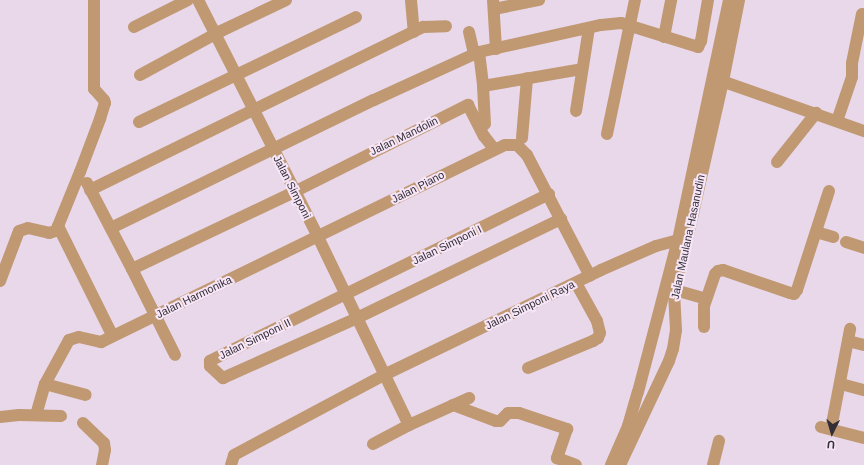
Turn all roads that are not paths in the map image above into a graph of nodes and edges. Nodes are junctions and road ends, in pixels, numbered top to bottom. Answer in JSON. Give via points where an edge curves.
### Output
{"nodes":[{"id":1,"x":94,"y":0,"type":"edge"},
{"id":2,"x":188,"y":0,"type":"edge"},
{"id":3,"x":198,"y":0,"type":"edge"},
{"id":4,"x":286,"y":0,"type":"edge"},
{"id":5,"x":411,"y":0,"type":"edge"},
{"id":6,"x":539,"y":0,"type":"edge"},
{"id":7,"x":635,"y":0,"type":"edge"},
{"id":8,"x":671,"y":0,"type":"edge"},
{"id":9,"x":708,"y":0,"type":"edge"},
{"id":10,"x":729,"y":0,"type":"edge"},
{"id":11,"x":739,"y":0,"type":"edge"},
{"id":12,"x":494,"y":5,"type":"edge"},
{"id":13,"x":862,"y":14,"type":"dead end"},
{"id":14,"x":356,"y":17,"type":"dead end"},
{"id":15,"x":629,"y":24,"type":"junction"},
{"id":16,"x":446,"y":26,"type":"dead end"},
{"id":17,"x":134,"y":27,"type":"dead end"},
{"id":18,"x":589,"y":28,"type":"junction"},
{"id":19,"x":414,"y":32,"type":"junction"},
{"id":20,"x":470,"y":32,"type":"dead end"},
{"id":21,"x":215,"y":35,"type":"junction"},
{"id":22,"x":664,"y":37,"type":"junction"},
{"id":23,"x":496,"y":49,"type":"junction"},
{"id":24,"x":476,"y":53,"type":"junction"},
{"id":25,"x":582,"y":68,"type":"junction"},
{"id":26,"x":140,"y":75,"type":"dead end"},
{"id":27,"x":235,"y":75,"type":"junction"},
{"id":28,"x":527,"y":78,"type":"junction"},
{"id":29,"x":721,"y":80,"type":"junction"},
{"id":30,"x":483,"y":86,"type":"junction"},
{"id":31,"x":253,"y":111,"type":"junction"},
{"id":32,"x":576,"y":111,"type":"dead end"},
{"id":33,"x":816,"y":113,"type":"junction"},
{"id":34,"x":837,"y":121,"type":"junction"},
{"id":35,"x":139,"y":122,"type":"dead end"},
{"id":36,"x":484,"y":124,"type":"dead end"},
{"id":37,"x":864,"y":131,"type":"edge"},
{"id":38,"x":607,"y":134,"type":"dead end"},
{"id":39,"x":705,"y":138,"type":"junction"},
{"id":40,"x":521,"y":143,"type":"junction"},
{"id":41,"x":494,"y":149,"type":"junction"},
{"id":42,"x":274,"y":150,"type":"junction"},
{"id":43,"x":777,"y":162,"type":"dead end"},
{"id":44,"x":80,"y":172,"type":"junction"},
{"id":45,"x":90,"y":190,"type":"junction"},
{"id":46,"x":829,"y":191,"type":"dead end"},
{"id":47,"x":294,"y":192,"type":"junction"},
{"id":48,"x":549,"y":194,"type":"junction"},
{"id":49,"x":560,"y":219,"type":"junction"},
{"id":50,"x":58,"y":226,"type":"junction"},
{"id":51,"x":111,"y":228,"type":"junction"},
{"id":52,"x":816,"y":232,"type":"junction"},
{"id":53,"x":318,"y":237,"type":"junction"},
{"id":54,"x":834,"y":237,"type":"dead end"},
{"id":55,"x":675,"y":240,"type":"junction"},
{"id":56,"x":846,"y":242,"type":"dead end"},
{"id":57,"x":863,"y":243,"type":"edge"},
{"id":58,"x":132,"y":268,"type":"junction"},
{"id":59,"x":590,"y":276,"type":"junction"},
{"id":60,"x":0,"y":281,"type":"edge"},
{"id":61,"x":576,"y":283,"type":"junction"},
{"id":62,"x":345,"y":295,"type":"junction"},
{"id":63,"x":679,"y":295,"type":"junction"},
{"id":64,"x":702,"y":301,"type":"junction"},
{"id":65,"x":155,"y":315,"type":"junction"},
{"id":66,"x":357,"y":318,"type":"junction"},
{"id":67,"x":656,"y":323,"type":"junction"},
{"id":68,"x":704,"y":327,"type":"dead end"},
{"id":69,"x":676,"y":330,"type":"junction"},
{"id":70,"x":112,"y":335,"type":"junction"},
{"id":71,"x":864,"y":346,"type":"edge"},
{"id":72,"x":649,"y":351,"type":"junction"},
{"id":73,"x":175,"y":355,"type":"dead end"},
{"id":74,"x":669,"y":361,"type":"junction"},
{"id":75,"x":528,"y":368,"type":"dead end"},
{"id":76,"x":384,"y":375,"type":"junction"},
{"id":77,"x":46,"y":384,"type":"junction"},
{"id":78,"x":841,"y":384,"type":"junction"},
{"id":79,"x":864,"y":390,"type":"edge"},
{"id":80,"x":86,"y":395,"type":"dead end"},
{"id":81,"x":468,"y":398,"type":"dead end"},
{"id":82,"x":453,"y":405,"type":"junction"},
{"id":83,"x":36,"y":415,"type":"junction"},
{"id":84,"x":0,"y":416,"type":"edge"},
{"id":85,"x":61,"y":416,"type":"dead end"},
{"id":86,"x":83,"y":423,"type":"dead end"},
{"id":87,"x":409,"y":425,"type":"junction"},
{"id":88,"x":864,"y":438,"type":"edge"},
{"id":89,"x":719,"y":441,"type":"dead end"},
{"id":90,"x":373,"y":444,"type":"dead end"},
{"id":91,"x":232,"y":460,"type":"edge"},
{"id":92,"x":102,"y":465,"type":"edge"},
{"id":93,"x":576,"y":465,"type":"edge"},
{"id":94,"x":611,"y":465,"type":"edge"},
{"id":95,"x":620,"y":465,"type":"edge"},
{"id":96,"x":713,"y":465,"type":"edge"}],
"edges":[{"from":1,"to":44,"type":"street","via":[[94,89],[104,103]]},
{"from":2,"to":17,"type":"street"},
{"from":3,"to":21,"type":"street","name":"Jalan Simponi"},
{"from":4,"to":21,"type":"street"},
{"from":5,"to":19,"type":"street"},
{"from":6,"to":12,"type":"street"},
{"from":7,"to":15,"type":"street"},
{"from":8,"to":22,"type":"street"},
{"from":9,"to":22,"type":"street","via":[[699,46],[693,47]]},
{"from":10,"to":29,"type":"street","name":"Jalan Maulana Hasanudin"},
{"from":11,"to":29,"type":"street","name":"Jalan Maulana Hasanudin"},
{"from":12,"to":23,"type":"street"},
{"from":13,"to":34,"type":"street","via":[[852,63],[852,77]]},
{"from":14,"to":27,"type":"street"},
{"from":15,"to":18,"type":"street"},
{"from":15,"to":22,"type":"street"},
{"from":15,"to":38,"type":"street"},
{"from":16,"to":19,"type":"street","via":[[427,26]]},
{"from":18,"to":23,"type":"street"},
{"from":18,"to":25,"type":"street"},
{"from":19,"to":31,"type":"street"},
{"from":20,"to":24,"type":"street"},
{"from":21,"to":26,"type":"street"},
{"from":21,"to":27,"type":"street","name":"Jalan Simponi"},
{"from":23,"to":24,"type":"street"},
{"from":24,"to":30,"type":"street"},
{"from":24,"to":42,"type":"street"},
{"from":25,"to":28,"type":"street"},
{"from":25,"to":32,"type":"street"},
{"from":27,"to":31,"type":"street","name":"Jalan Simponi"},
{"from":27,"to":35,"type":"street"},
{"from":28,"to":30,"type":"street"},
{"from":28,"to":40,"type":"street"},
{"from":29,"to":33,"type":"street"},
{"from":29,"to":39,"type":"street","name":"Jalan Maulana Hasanudin"},
{"from":30,"to":36,"type":"street"},
{"from":31,"to":42,"type":"street","name":"Jalan Simponi"},
{"from":31,"to":45,"type":"street"},
{"from":33,"to":34,"type":"street"},
{"from":33,"to":43,"type":"street"},
{"from":34,"to":37,"type":"street"},
{"from":39,"to":55,"type":"street","name":"Jalan Maulana Hasanudin"},
{"from":39,"to":63,"type":"street","name":"Jalan Maulana Hasanudin"},
{"from":40,"to":41,"type":"street","name":"Jalan Piano"},
{"from":40,"to":48,"type":"street"},
{"from":41,"to":47,"type":"street","name":"Jalan Mandolin","via":[[468,105]]},
{"from":41,"to":53,"type":"street","name":"Jalan Piano"},
{"from":42,"to":47,"type":"street","name":"Jalan Simponi"},
{"from":42,"to":51,"type":"street"},
{"from":44,"to":45,"type":"street"},
{"from":44,"to":50,"type":"street"},
{"from":45,"to":51,"type":"street"},
{"from":46,"to":52,"type":"street"},
{"from":47,"to":53,"type":"street","name":"Jalan Simponi"},
{"from":47,"to":58,"type":"street"},
{"from":48,"to":49,"type":"street"},
{"from":48,"to":62,"type":"street","name":"Jalan Simponi I"},
{"from":49,"to":59,"type":"street"},
{"from":49,"to":66,"type":"street"},
{"from":50,"to":60,"type":"street","via":[[53,232],[28,228],[19,231]]},
{"from":50,"to":70,"type":"street"},
{"from":51,"to":58,"type":"street"},
{"from":52,"to":54,"type":"street"},
{"from":52,"to":64,"type":"street","via":[[794,294],[723,270],[715,274]]},
{"from":53,"to":62,"type":"street","name":"Jalan Simponi"},
{"from":53,"to":65,"type":"street","name":"Jalan Harmonika"},
{"from":55,"to":59,"type":"street","name":"Jalan Simponi Raya"},
{"from":55,"to":67,"type":"street","name":"Jalan Maulana Hasanudin"},
{"from":56,"to":57,"type":"street"},
{"from":58,"to":65,"type":"street"},
{"from":59,"to":61,"type":"street","name":"Jalan Simponi Raya"},
{"from":61,"to":75,"type":"street","via":[[597,321],[600,334],[598,338]]},
{"from":61,"to":76,"type":"street","name":"Jalan Simponi Raya"},
{"from":62,"to":66,"type":"street","name":"Jalan Simponi"},
{"from":62,"to":66,"type":"street","name":"Jalan Simponi II","via":[[210,361],[210,366],[223,378]]},
{"from":63,"to":64,"type":"street"},
{"from":63,"to":69,"type":"street","name":"Jalan Maulana Hasanudin"},
{"from":64,"to":68,"type":"street"},
{"from":65,"to":70,"type":"street","name":"Jalan Harmonika"},
{"from":65,"to":73,"type":"street"},
{"from":66,"to":76,"type":"street","name":"Jalan Simponi"},
{"from":67,"to":69,"type":"street","via":[[658,333],[664,338]]},
{"from":67,"to":72,"type":"street","name":"Jalan Maulana Hasanudin"},
{"from":69,"to":74,"type":"street","name":"Jalan Maulana Hasanudin"},
{"from":70,"to":77,"type":"street","name":"Jalan Harmonika","via":[[97,342],[79,337],[69,340]]},
{"from":71,"to":78,"type":"street","via":[[849,335]]},
{"from":72,"to":74,"type":"street","via":[[655,344],[663,344],[667,347]]},
{"from":72,"to":94,"type":"street","name":"Jalan Maulana Hasanudin","via":[[628,426]]},
{"from":74,"to":95,"type":"street","name":"Jalan Maulana Hasanudin"},
{"from":76,"to":87,"type":"street","name":"Jalan Simponi"},
{"from":76,"to":91,"type":"street","name":"Jalan Simponi Raya"},
{"from":77,"to":80,"type":"street"},
{"from":77,"to":83,"type":"street"},
{"from":78,"to":79,"type":"street"},
{"from":78,"to":88,"type":"street","via":[[826,428]]},
{"from":81,"to":82,"type":"street"},
{"from":82,"to":87,"type":"street"},
{"from":82,"to":93,"type":"street","via":[[496,421],[500,421],[508,413],[519,413],[567,429],[557,458]]},
{"from":83,"to":84,"type":"street"},
{"from":83,"to":85,"type":"street"},
{"from":86,"to":92,"type":"street","via":[[105,445]]},
{"from":87,"to":90,"type":"street"},
{"from":89,"to":96,"type":"street"}]}
